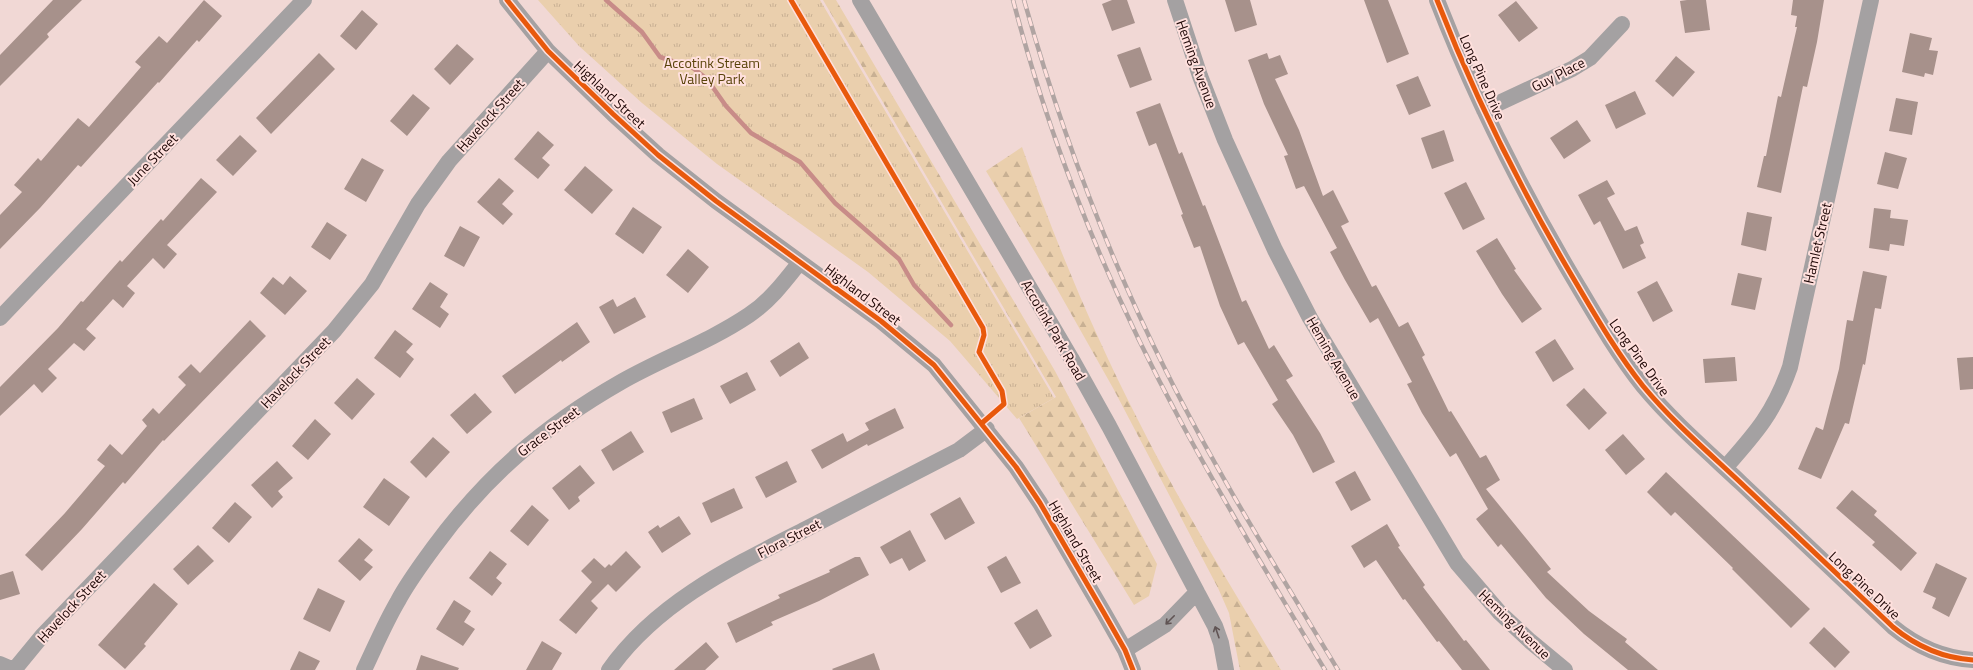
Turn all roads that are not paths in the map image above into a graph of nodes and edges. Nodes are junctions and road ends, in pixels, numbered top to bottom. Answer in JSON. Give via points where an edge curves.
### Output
{"nodes":[{"id":1,"x":304,"y":0,"type":"edge"},
{"id":2,"x":507,"y":0,"type":"edge"},
{"id":3,"x":860,"y":0,"type":"edge"},
{"id":4,"x":1175,"y":0,"type":"edge"},
{"id":5,"x":1437,"y":0,"type":"edge"},
{"id":6,"x":1871,"y":0,"type":"edge"},
{"id":7,"x":1622,"y":24,"type":"dead end"},
{"id":8,"x":548,"y":51,"type":"junction"},
{"id":9,"x":1484,"y":110,"type":"junction"},
{"id":10,"x":800,"y":262,"type":"junction"},
{"id":11,"x":0,"y":318,"type":"edge"},
{"id":12,"x":987,"y":429,"type":"junction"},
{"id":13,"x":1725,"y":468,"type":"junction"},
{"id":14,"x":1197,"y":592,"type":"junction"},
{"id":15,"x":1125,"y":650,"type":"junction"},
{"id":16,"x":1973,"y":660,"type":"edge"},
{"id":17,"x":0,"y":664,"type":"edge"},
{"id":18,"x":14,"y":670,"type":"edge"},
{"id":19,"x":364,"y":670,"type":"edge"},
{"id":20,"x":608,"y":670,"type":"edge"},
{"id":21,"x":1133,"y":670,"type":"edge"},
{"id":22,"x":1226,"y":670,"type":"edge"},
{"id":23,"x":1565,"y":670,"type":"edge"}],
"edges":[{"from":1,"to":11,"type":"street","name":"June Street"},
{"from":2,"to":8,"type":"street","name":"Highland Street"},
{"from":3,"to":14,"type":"street","name":"Accotink Park Road","via":[[1071,358]]},
{"from":4,"to":23,"type":"street","name":"Heming Avenue","via":[[1200,76],[1225,140],[1275,250],[1310,318],[1457,563],[1500,613],[1530,642]]},
{"from":5,"to":9,"type":"street","name":"Long Pine Drive"},
{"from":6,"to":13,"type":"street","name":"Hamlet Street","via":[[1790,367],[1772,410],[1758,431]]},
{"from":7,"to":9,"type":"street","name":"Guy Place","via":[[1590,58]]},
{"from":8,"to":10,"type":"street","name":"Highland Street","via":[[658,155]]},
{"from":8,"to":18,"type":"street","name":"Havelock Street","via":[[449,160],[418,204],[372,284],[334,331],[42,636]]},
{"from":9,"to":13,"type":"street","name":"Long Pine Drive","via":[[1532,207],[1624,360],[1661,406]]},
{"from":10,"to":12,"type":"street","name":"Highland Street","via":[[919,352],[938,370]]},
{"from":10,"to":19,"type":"street","name":"Grace Street","via":[[776,293],[750,314],[722,331],[622,381],[577,409],[525,447],[500,470],[476,494],[414,574],[398,600]]},
{"from":12,"to":15,"type":"street","name":"Highland Street","via":[[1040,503]]},
{"from":12,"to":20,"type":"street","name":"Flora Street","via":[[959,450],[715,576],[677,601],[649,625]]},
{"from":13,"to":16,"type":"street","name":"Long Pine Drive","via":[[1907,639],[1936,652]]},
{"from":14,"to":15,"type":"street","one_way":true,"via":[[1165,625]]},
{"from":22,"to":14,"type":"street","name":"Accotink Park Road","one_way":true,"via":[[1215,626]]},
{"from":15,"to":21,"type":"street","name":"Highland Street"},
{"from":17,"to":18,"type":"street"}]}
